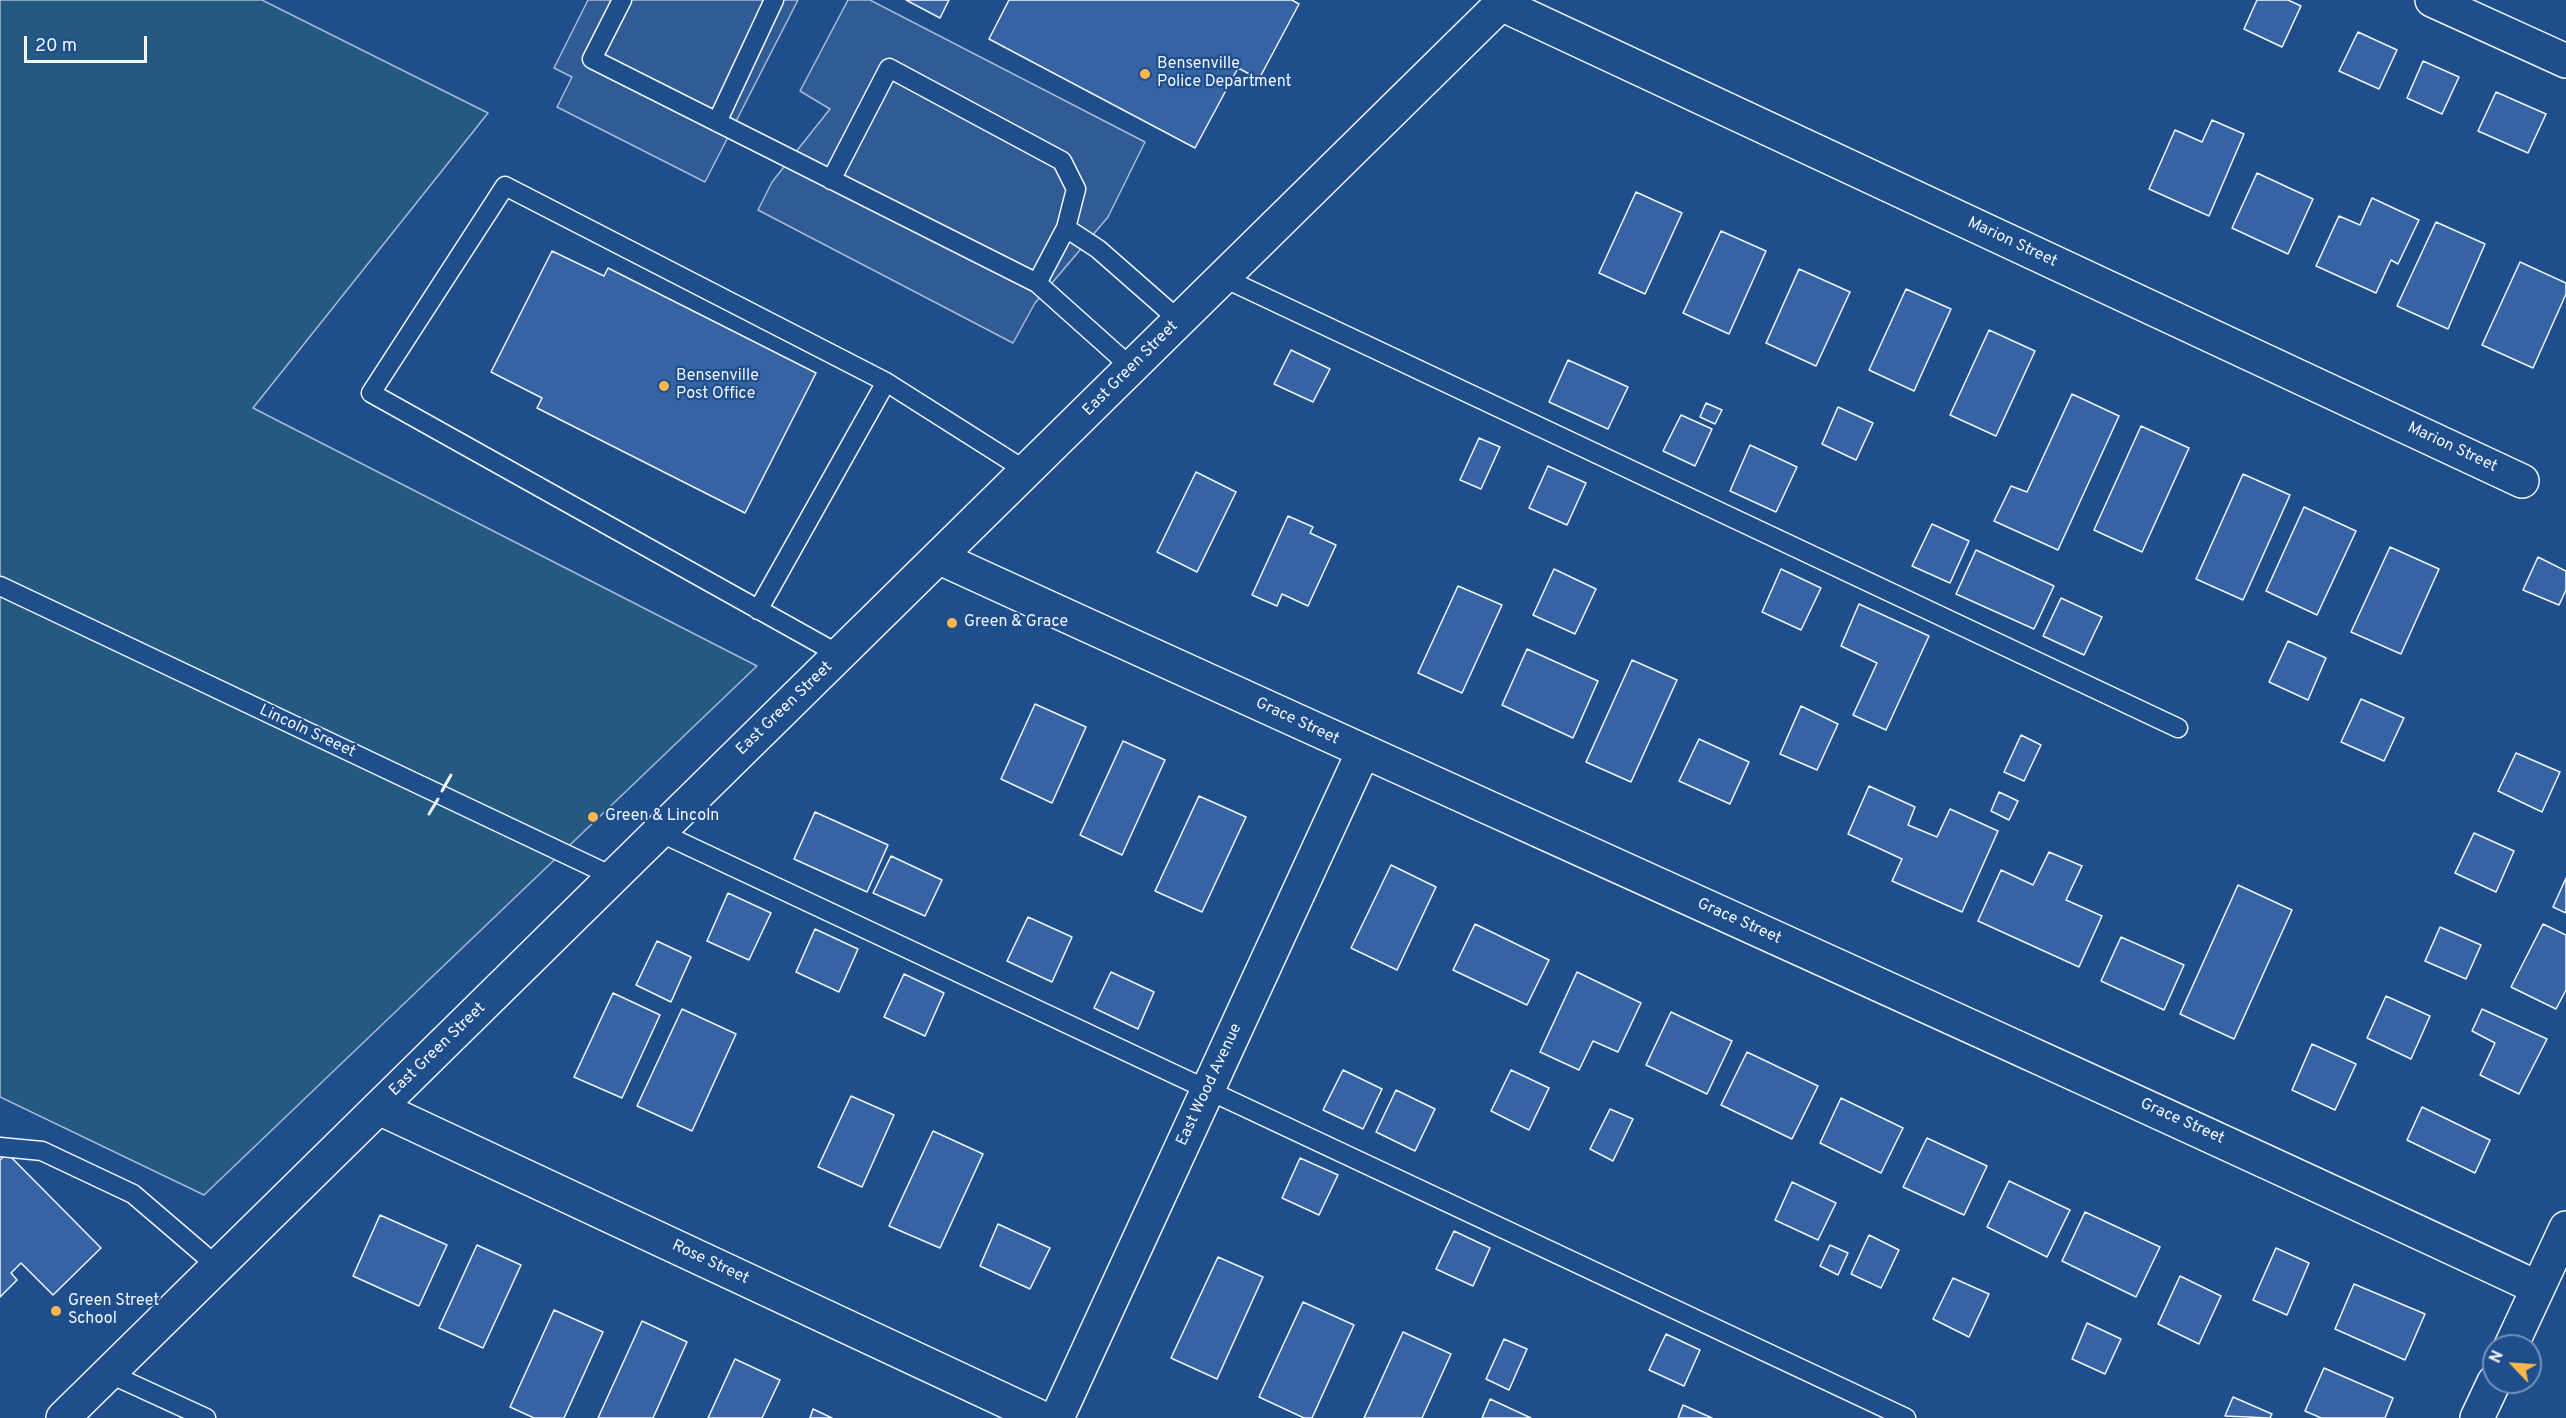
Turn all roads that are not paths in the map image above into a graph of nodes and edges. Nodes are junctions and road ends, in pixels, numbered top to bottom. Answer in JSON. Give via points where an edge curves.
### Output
{"nodes":[{"id":1,"x":622,"y":0,"type":"edge"},
{"id":2,"x":774,"y":0,"type":"edge"},
{"id":3,"x":2432,"y":0,"type":"edge"},
{"id":4,"x":1503,"y":2,"type":"edge"},
{"id":5,"x":2566,"y":61,"type":"edge"},
{"id":6,"x":717,"y":122,"type":"junction"},
{"id":7,"x":831,"y":180,"type":"junction"},
{"id":8,"x":1066,"y":228,"type":"junction"},
{"id":9,"x":1224,"y":278,"type":"junction"},
{"id":10,"x":1037,"y":283,"type":"junction"},
{"id":11,"x":1180,"y":321,"type":"junction"},
{"id":12,"x":1132,"y":368,"type":"junction"},
{"id":13,"x":886,"y":382,"type":"junction"},
{"id":14,"x":1028,"y":472,"type":"junction"},
{"id":15,"x":2522,"y":481,"type":"dead end"},
{"id":16,"x":940,"y":558,"type":"junction"},
{"id":17,"x":0,"y":586,"type":"edge"},
{"id":18,"x":758,"y":610,"type":"junction"},
{"id":19,"x":840,"y":655,"type":"junction"},
{"id":20,"x":2178,"y":728,"type":"dead end"},
{"id":21,"x":1363,"y":752,"type":"junction"},
{"id":22,"x":659,"y":832,"type":"junction"},
{"id":23,"x":614,"y":877,"type":"junction"},
{"id":24,"x":1208,"y":1088,"type":"junction"},
{"id":25,"x":379,"y":1108,"type":"junction"},
{"id":26,"x":0,"y":1147,"type":"edge"},
{"id":27,"x":2566,"y":1228,"type":"edge"},
{"id":28,"x":217,"y":1266,"type":"junction"},
{"id":29,"x":2538,"y":1288,"type":"junction"},
{"id":30,"x":2517,"y":1334,"type":"edge"},
{"id":31,"x":108,"y":1373,"type":"junction"},
{"id":32,"x":2488,"y":1394,"type":"edge"},
{"id":33,"x":63,"y":1418,"type":"edge"},
{"id":34,"x":206,"y":1418,"type":"edge"},
{"id":35,"x":1042,"y":1418,"type":"edge"},
{"id":36,"x":1057,"y":1418,"type":"edge"},
{"id":37,"x":1906,"y":1418,"type":"edge"},
{"id":38,"x":2477,"y":1418,"type":"edge"}],
"edges":[{"from":1,"to":6,"type":"lane","via":[[592,59]]},
{"from":2,"to":6,"type":"lane"},
{"from":3,"to":5,"type":"street"},
{"from":4,"to":9,"type":"street","name":"East Green Street"},
{"from":4,"to":15,"type":"street","name":"Marion Street"},
{"from":6,"to":7,"type":"lane"},
{"from":7,"to":8,"type":"lane","via":[[889,68],[1062,161],[1076,189]]},
{"from":7,"to":10,"type":"lane"},
{"from":8,"to":10,"type":"lane"},
{"from":8,"to":11,"type":"lane","via":[[1098,249]]},
{"from":9,"to":11,"type":"street","name":"East Green Street"},
{"from":9,"to":20,"type":"lane"},
{"from":10,"to":12,"type":"lane"},
{"from":11,"to":12,"type":"street","name":"East Green Street"},
{"from":12,"to":14,"type":"street","name":"East Green Street"},
{"from":13,"to":14,"type":"lane"},
{"from":13,"to":18,"type":"lane"},
{"from":13,"to":18,"type":"lane","via":[[505,186],[371,393]]},
{"from":14,"to":16,"type":"street","name":"East Green Street"},
{"from":16,"to":19,"type":"street","name":"East Green Street"},
{"from":16,"to":21,"type":"street","name":"Grace Street"},
{"from":17,"to":23,"type":"lane","name":"Lincoln Sreeet"},
{"from":18,"to":19,"type":"lane"},
{"from":19,"to":22,"type":"street","name":"East Green Street"},
{"from":21,"to":24,"type":"street","name":"East Wood Avenue"},
{"from":21,"to":29,"type":"street","name":"Grace Street","via":[[2232,1145]]},
{"from":22,"to":23,"type":"street","name":"East Green Street"},
{"from":22,"to":24,"type":"lane"},
{"from":23,"to":25,"type":"street","name":"East Green Street"},
{"from":24,"to":36,"type":"street","name":"East Wood Avenue"},
{"from":24,"to":37,"type":"lane"},
{"from":25,"to":28,"type":"street","name":"East Green Street"},
{"from":25,"to":35,"type":"street","name":"Rose Street"},
{"from":26,"to":28,"type":"lane","via":[[42,1151],[133,1194]]},
{"from":27,"to":29,"type":"street"},
{"from":28,"to":31,"type":"street","name":"East Green Street"},
{"from":29,"to":30,"type":"street"},
{"from":31,"to":33,"type":"street","name":"East Green Street"},
{"from":31,"to":34,"type":"lane"},
{"from":32,"to":38,"type":"street"}]}
